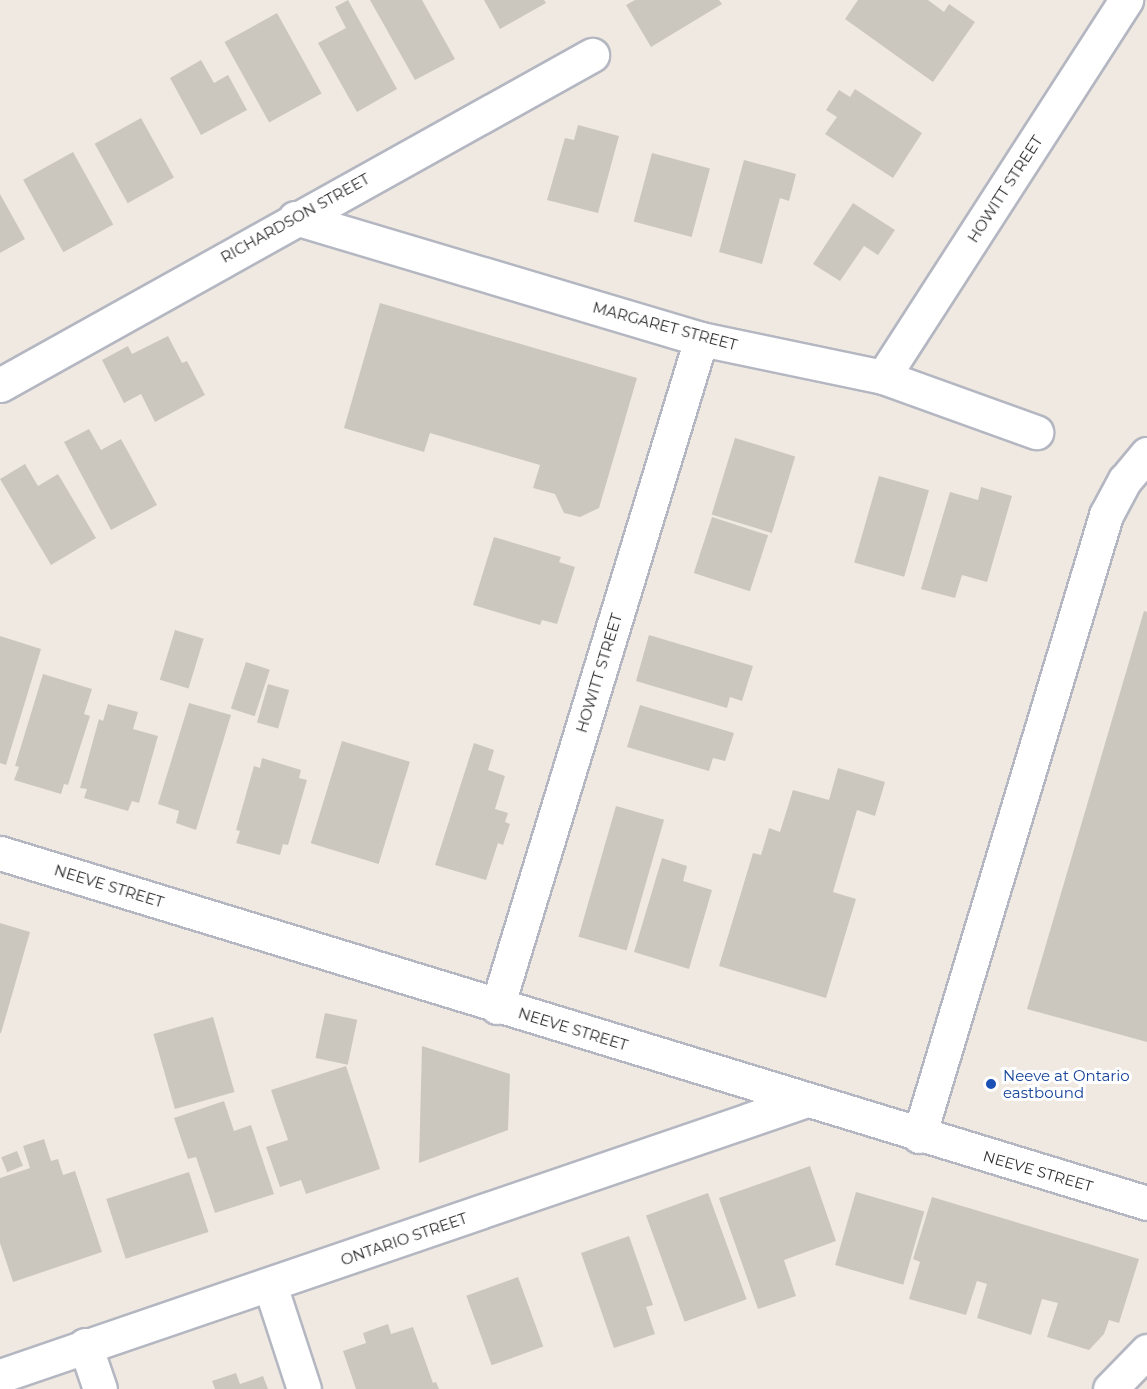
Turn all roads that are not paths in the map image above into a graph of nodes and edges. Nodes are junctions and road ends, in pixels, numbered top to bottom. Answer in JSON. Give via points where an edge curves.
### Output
{"nodes":[{"id":1,"x":1126,"y":0,"type":"edge"},
{"id":2,"x":592,"y":55,"type":"dead end"},
{"id":3,"x":295,"y":218,"type":"junction"},
{"id":4,"x":701,"y":339,"type":"junction"},
{"id":5,"x":884,"y":377,"type":"junction"},
{"id":6,"x":0,"y":385,"type":"edge"},
{"id":7,"x":1035,"y":432,"type":"dead end"},
{"id":8,"x":1147,"y":454,"type":"edge"},
{"id":9,"x":0,"y":853,"type":"edge"},
{"id":10,"x":497,"y":1007,"type":"junction"},
{"id":11,"x":807,"y":1100,"type":"junction"},
{"id":12,"x":919,"y":1136,"type":"junction"},
{"id":13,"x":1147,"y":1203,"type":"edge"},
{"id":14,"x":270,"y":1285,"type":"junction"},
{"id":15,"x":85,"y":1345,"type":"junction"},
{"id":16,"x":1147,"y":1351,"type":"edge"},
{"id":17,"x":0,"y":1376,"type":"edge"},
{"id":18,"x":100,"y":1389,"type":"edge"},
{"id":19,"x":304,"y":1389,"type":"edge"},
{"id":20,"x":1110,"y":1389,"type":"edge"}],
"edges":[{"from":1,"to":5,"type":"street","name":"HOWITT STREET"},
{"from":2,"to":3,"type":"street","name":"RICHARDSON STREET"},
{"from":3,"to":4,"type":"street","name":"MARGARET STREET"},
{"from":3,"to":6,"type":"street","name":"RICHARDSON STREET"},
{"from":4,"to":5,"type":"street","name":"MARGARET STREET"},
{"from":4,"to":10,"type":"street","name":"HOWITT STREET"},
{"from":5,"to":7,"type":"street","name":"MARGARET STREET"},
{"from":8,"to":12,"type":"street","via":[[1125,480],[1106,515]]},
{"from":9,"to":10,"type":"street","name":"NEEVE STREET"},
{"from":10,"to":11,"type":"street","name":"NEEVE STREET"},
{"from":11,"to":12,"type":"street","name":"NEEVE STREET"},
{"from":11,"to":14,"type":"street","name":"ONTARIO STREET"},
{"from":12,"to":13,"type":"street","name":"NEEVE STREET"},
{"from":14,"to":15,"type":"street","name":"ONTARIO STREET"},
{"from":14,"to":19,"type":"street"},
{"from":15,"to":17,"type":"street","name":"ONTARIO STREET"},
{"from":15,"to":18,"type":"street"},
{"from":16,"to":20,"type":"street"}]}
